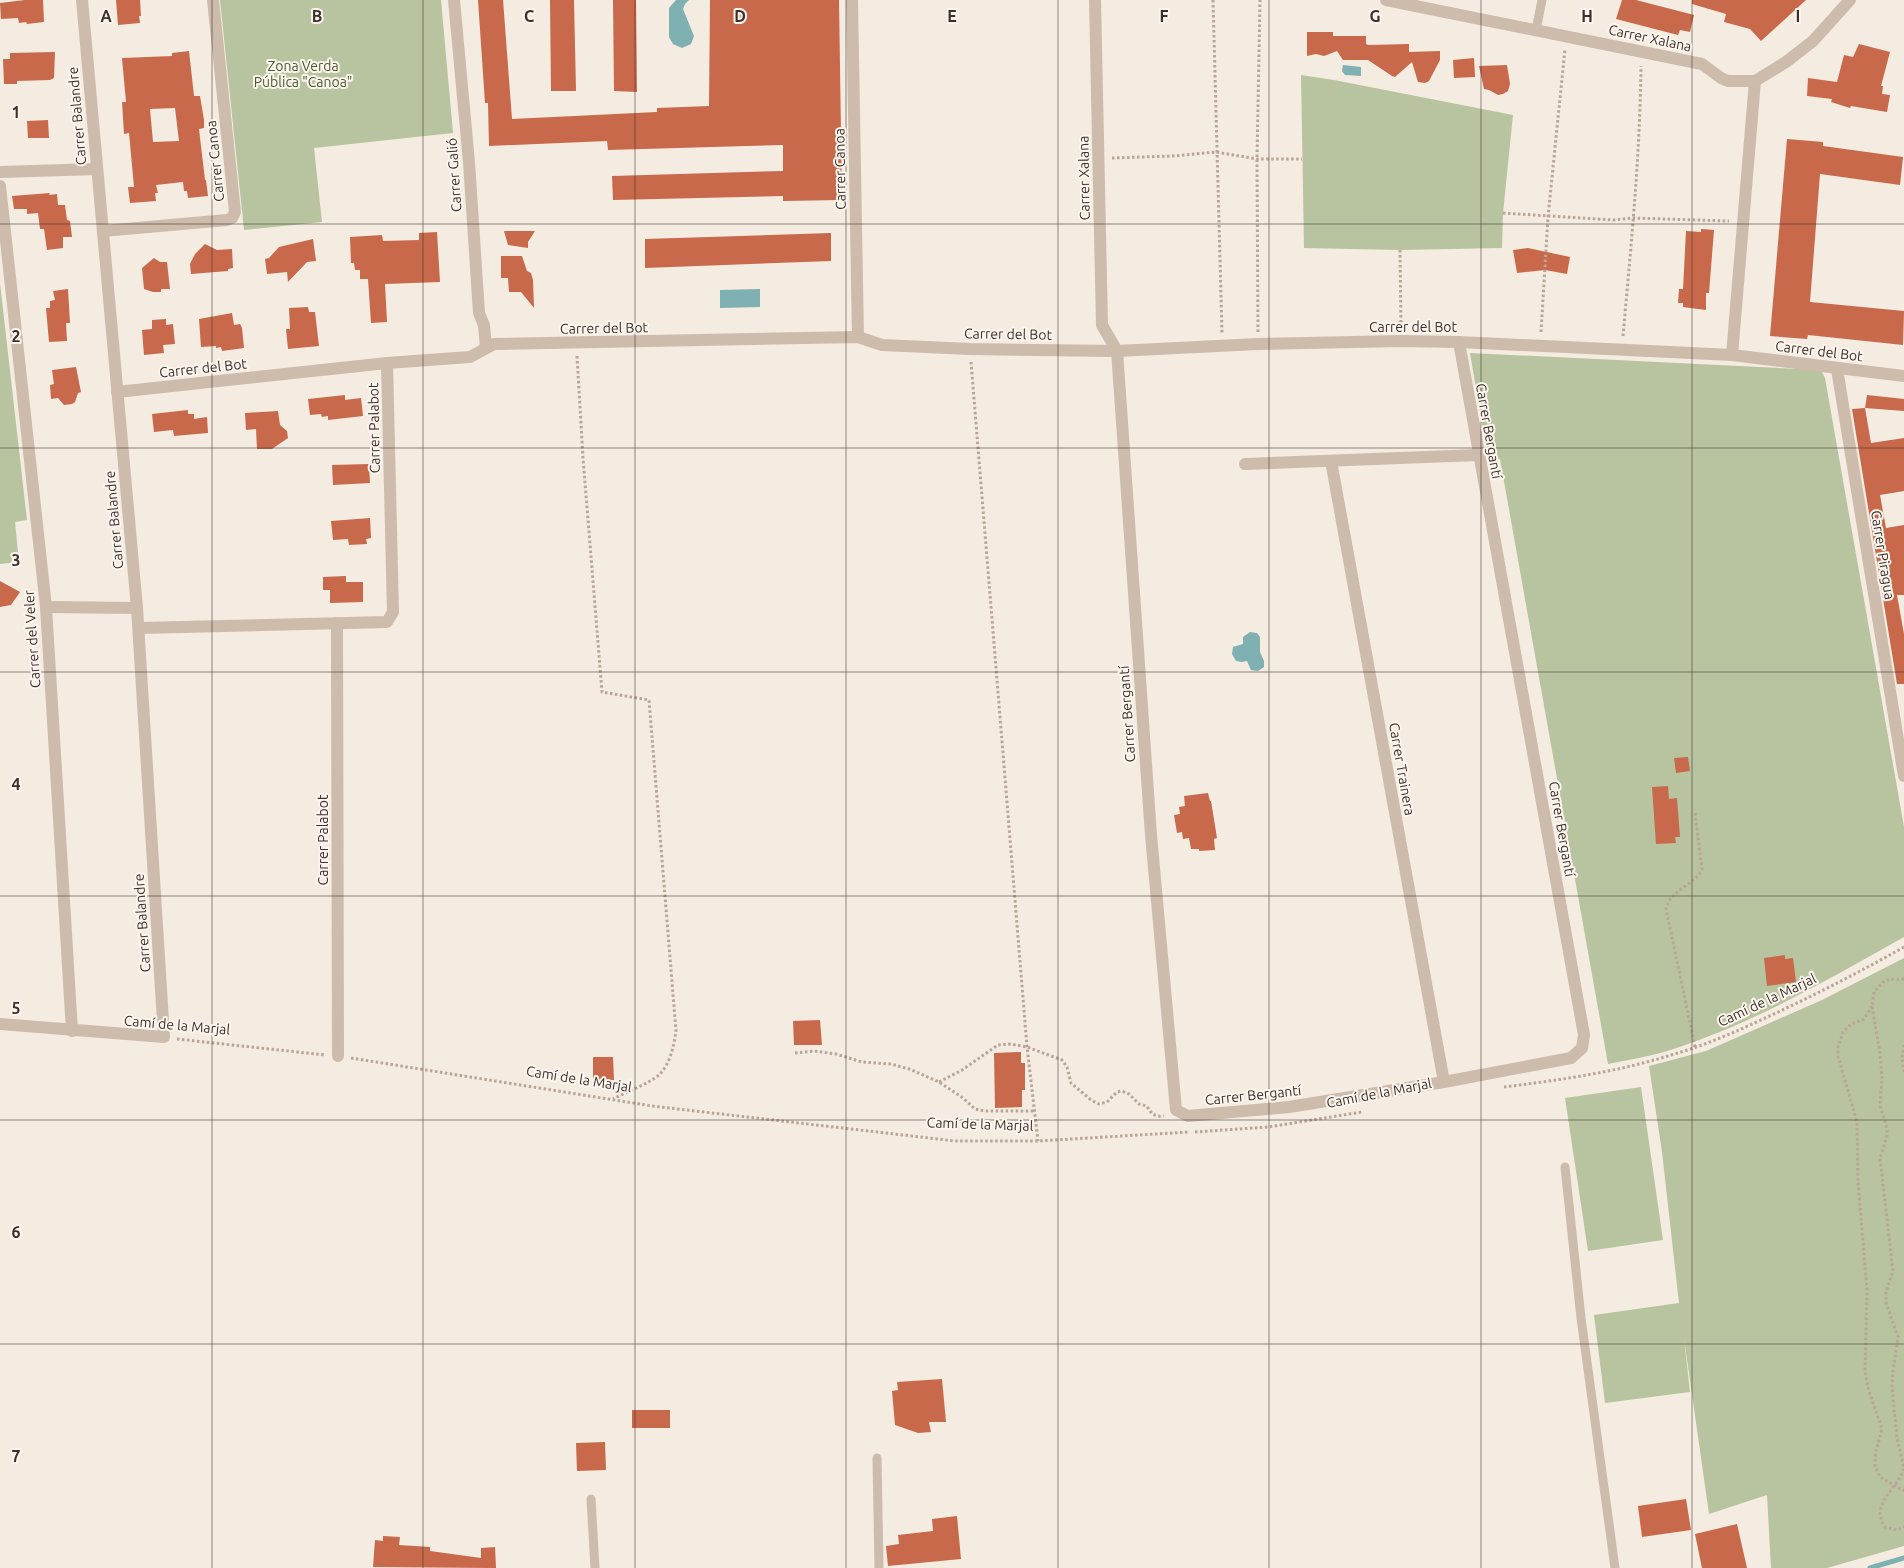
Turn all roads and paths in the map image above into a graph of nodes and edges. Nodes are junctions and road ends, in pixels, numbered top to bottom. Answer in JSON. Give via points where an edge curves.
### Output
{"nodes":[{"id":1,"x":82,"y":0,"type":"edge"},
{"id":2,"x":213,"y":0,"type":"edge"},
{"id":3,"x":454,"y":0,"type":"edge"},
{"id":4,"x":852,"y":0,"type":"edge"},
{"id":5,"x":1095,"y":0,"type":"edge"},
{"id":6,"x":1213,"y":0,"type":"edge"},
{"id":7,"x":1260,"y":0,"type":"edge"},
{"id":8,"x":1386,"y":0,"type":"edge"},
{"id":9,"x":1542,"y":0,"type":"edge"},
{"id":10,"x":1850,"y":0,"type":"edge"},
{"id":11,"x":1536,"y":30,"type":"junction"},
{"id":12,"x":1566,"y":36,"type":"junction"},
{"id":13,"x":1642,"y":51,"type":"junction"},
{"id":14,"x":1756,"y":81,"type":"junction"},
{"id":15,"x":1216,"y":152,"type":"junction"},
{"id":16,"x":1099,"y":158,"type":"junction"},
{"id":17,"x":1257,"y":159,"type":"junction"},
{"id":18,"x":1302,"y":159,"type":"dead end"},
{"id":19,"x":97,"y":169,"type":"junction"},
{"id":20,"x":0,"y":172,"type":"edge"},
{"id":21,"x":0,"y":186,"type":"edge"},
{"id":22,"x":1503,"y":214,"type":"dead end"},
{"id":23,"x":1548,"y":217,"type":"junction"},
{"id":24,"x":1633,"y":218,"type":"junction"},
{"id":25,"x":1745,"y":221,"type":"junction"},
{"id":26,"x":103,"y":231,"type":"junction"},
{"id":27,"x":1400,"y":250,"type":"dead end"},
{"id":28,"x":858,"y":337,"type":"junction"},
{"id":29,"x":1401,"y":341,"type":"junction"},
{"id":30,"x":1459,"y":342,"type":"junction"},
{"id":31,"x":576,"y":344,"type":"junction"},
{"id":32,"x":1258,"y":344,"type":"junction"},
{"id":33,"x":1540,"y":345,"type":"junction"},
{"id":34,"x":1222,"y":346,"type":"junction"},
{"id":35,"x":486,"y":348,"type":"junction"},
{"id":36,"x":970,"y":349,"type":"junction"},
{"id":37,"x":1622,"y":349,"type":"junction"},
{"id":38,"x":1117,"y":351,"type":"junction"},
{"id":39,"x":1732,"y":355,"type":"junction"},
{"id":40,"x":387,"y":363,"type":"junction"},
{"id":41,"x":1836,"y":369,"type":"junction"},
{"id":42,"x":1904,"y":376,"type":"edge"},
{"id":43,"x":117,"y":392,"type":"junction"},
{"id":44,"x":1478,"y":454,"type":"junction"},
{"id":45,"x":1331,"y":461,"type":"junction"},
{"id":46,"x":1245,"y":464,"type":"dead end"},
{"id":47,"x":46,"y":607,"type":"junction"},
{"id":48,"x":137,"y":608,"type":"junction"},
{"id":49,"x":337,"y":623,"type":"junction"},
{"id":50,"x":139,"y":628,"type":"junction"},
{"id":51,"x":1904,"y":776,"type":"edge"},
{"id":52,"x":1695,"y":812,"type":"dead end"},
{"id":53,"x":1904,"y":946,"type":"edge"},
{"id":54,"x":1904,"y":979,"type":"edge"},
{"id":55,"x":1872,"y":1006,"type":"junction"},
{"id":56,"x":0,"y":1024,"type":"edge"},
{"id":57,"x":72,"y":1031,"type":"junction"},
{"id":58,"x":164,"y":1037,"type":"junction"},
{"id":59,"x":1904,"y":1045,"type":"edge"},
{"id":60,"x":1027,"y":1047,"type":"junction"},
{"id":61,"x":1695,"y":1047,"type":"junction"},
{"id":62,"x":795,"y":1053,"type":"dead end"},
{"id":63,"x":338,"y":1056,"type":"junction"},
{"id":64,"x":1904,"y":1072,"type":"edge"},
{"id":65,"x":939,"y":1082,"type":"junction"},
{"id":66,"x":1444,"y":1082,"type":"junction"},
{"id":67,"x":1502,"y":1087,"type":"dead end"},
{"id":68,"x":612,"y":1100,"type":"junction"},
{"id":69,"x":1176,"y":1110,"type":"junction"},
{"id":70,"x":1034,"y":1111,"type":"junction"},
{"id":71,"x":1367,"y":1111,"type":"dead end"},
{"id":72,"x":1038,"y":1141,"type":"junction"},
{"id":73,"x":1565,"y":1167,"type":"dead end"},
{"id":74,"x":877,"y":1458,"type":"dead end"},
{"id":75,"x":1894,"y":1485,"type":"junction"},
{"id":76,"x":1904,"y":1491,"type":"edge"},
{"id":77,"x":592,"y":1499,"type":"dead end"},
{"id":78,"x":1904,"y":1527,"type":"edge"},
{"id":79,"x":595,"y":1568,"type":"edge"},
{"id":80,"x":880,"y":1568,"type":"edge"},
{"id":81,"x":1614,"y":1568,"type":"edge"}],
"edges":[{"from":1,"to":19,"type":"street","name":"Carrer Balandre"},
{"from":2,"to":26,"type":"street","name":"Carrer Canoa","via":[[235,212],[227,220]]},
{"from":3,"to":35,"type":"street","name":"Carrer Galió","via":[[469,162],[478,313],[484,325]]},
{"from":4,"to":28,"type":"street","name":"Carrer Canoa"},
{"from":5,"to":16,"type":"street","name":"Carrer Xalana"},
{"from":6,"to":15,"type":"path"},
{"from":7,"to":17,"type":"path"},
{"from":8,"to":11,"type":"street","name":"Carrer Xalana"},
{"from":9,"to":11,"type":"lane"},
{"from":10,"to":14,"type":"street","via":[[1813,41]]},
{"from":11,"to":12,"type":"street","name":"Carrer Xalana"},
{"from":12,"to":13,"type":"street","name":"Carrer Xalana"},
{"from":12,"to":23,"type":"path"},
{"from":13,"to":14,"type":"street","name":"Carrer Xalana","via":[[1702,64],[1728,81]]},
{"from":13,"to":24,"type":"path"},
{"from":14,"to":25,"type":"street"},
{"from":15,"to":16,"type":"path"},
{"from":15,"to":17,"type":"path"},
{"from":15,"to":34,"type":"path"},
{"from":16,"to":38,"type":"street","name":"Carrer Xalana","via":[[1102,325]]},
{"from":17,"to":18,"type":"path"},
{"from":17,"to":32,"type":"path"},
{"from":19,"to":20,"type":"street"},
{"from":19,"to":26,"type":"street","name":"Carrer Balandre"},
{"from":21,"to":47,"type":"street","name":"Carrer del Veler"},
{"from":22,"to":23,"type":"path"},
{"from":23,"to":24,"type":"path"},
{"from":23,"to":33,"type":"path"},
{"from":24,"to":25,"type":"path"},
{"from":24,"to":37,"type":"path"},
{"from":25,"to":39,"type":"street"},
{"from":26,"to":43,"type":"street","name":"Carrer Balandre"},
{"from":27,"to":29,"type":"path"},
{"from":28,"to":31,"type":"street","name":"Carrer del Bot"},
{"from":28,"to":36,"type":"street","name":"Carrer del Bot","via":[[882,346]]},
{"from":29,"to":30,"type":"street","name":"Carrer del Bot"},
{"from":29,"to":32,"type":"street","name":"Carrer del Bot"},
{"from":30,"to":33,"type":"street","name":"Carrer del Bot"},
{"from":30,"to":44,"type":"street","name":"Carrer Bergantí"},
{"from":31,"to":35,"type":"street","name":"Carrer del Bot","via":[[494,344]]},
{"from":31,"to":68,"type":"path","via":[[602,692],[649,700],[676,1031],[670,1057],[658,1076]]},
{"from":32,"to":34,"type":"street","name":"Carrer del Bot"},
{"from":33,"to":37,"type":"street","name":"Carrer del Bot"},
{"from":34,"to":38,"type":"street","name":"Carrer del Bot"},
{"from":35,"to":40,"type":"street","name":"Carrer del Bot","via":[[470,357]]},
{"from":36,"to":38,"type":"street","name":"Carrer del Bot"},
{"from":36,"to":60,"type":"path"},
{"from":37,"to":39,"type":"street","name":"Carrer del Bot"},
{"from":38,"to":69,"type":"street","name":"Carrer Bergantí","via":[[1151,835]]},
{"from":39,"to":41,"type":"street","name":"Carrer del Bot"},
{"from":40,"to":43,"type":"street","name":"Carrer del Bot"},
{"from":40,"to":49,"type":"street","name":"Carrer Palabot","via":[[393,612],[387,622]]},
{"from":41,"to":42,"type":"street","name":"Carrer del Bot"},
{"from":41,"to":51,"type":"street","name":"Carrer Piragua"},
{"from":43,"to":48,"type":"street","name":"Carrer Balandre"},
{"from":44,"to":45,"type":"street"},
{"from":44,"to":66,"type":"street","name":"Carrer Bergantí","via":[[1584,1035],[1582,1048],[1571,1058]]},
{"from":45,"to":46,"type":"street"},
{"from":45,"to":66,"type":"street","name":"Carrer Trainera"},
{"from":47,"to":48,"type":"street"},
{"from":47,"to":57,"type":"street","name":"Carrer del Veler"},
{"from":48,"to":50,"type":"street","name":"Carrer Balandre"},
{"from":49,"to":50,"type":"street","name":"Carrer Palabot"},
{"from":49,"to":63,"type":"street","name":"Carrer Palabot"},
{"from":50,"to":58,"type":"street","name":"Carrer Balandre"},
{"from":52,"to":61,"type":"path","via":[[1702,870],[1670,898],[1666,909]]},
{"from":53,"to":61,"type":"path","name":"Camí de la Marjal","via":[[1813,996]]},
{"from":54,"to":55,"type":"path","via":[[1882,982],[1874,992]]},
{"from":55,"to":75,"type":"path","via":[[1882,1077],[1880,1105],[1888,1129],[1880,1158],[1893,1271],[1886,1303],[1898,1337],[1892,1388],[1904,1468]]},
{"from":55,"to":75,"type":"path","via":[[1864,1019],[1851,1024],[1843,1032],[1838,1056],[1857,1122],[1858,1182],[1867,1290],[1865,1371],[1882,1430],[1875,1466],[1880,1477]]},
{"from":56,"to":57,"type":"street","name":"Camí de la Marjal"},
{"from":57,"to":58,"type":"street","name":"Camí de la Marjal"},
{"from":58,"to":63,"type":"path","name":"Camí de la Marjal"},
{"from":59,"to":64,"type":"path"},
{"from":60,"to":65,"type":"path","via":[[998,1045]]},
{"from":60,"to":69,"type":"path","via":[[1062,1060],[1072,1082],[1099,1104],[1122,1091],[1158,1116]]},
{"from":60,"to":70,"type":"path"},
{"from":61,"to":67,"type":"path","name":"Camí de la Marjal","via":[[1620,1068]]},
{"from":62,"to":65,"type":"path","via":[[814,1051],[862,1062],[891,1064]]},
{"from":63,"to":68,"type":"path","name":"Camí de la Marjal"},
{"from":65,"to":70,"type":"path","via":[[975,1109]]},
{"from":66,"to":69,"type":"street","name":"Carrer Bergantí","via":[[1289,1107],[1188,1116]]},
{"from":68,"to":72,"type":"path","name":"Camí de la Marjal","via":[[956,1141]]},
{"from":70,"to":72,"type":"path"},
{"from":71,"to":72,"type":"path","name":"Camí de la Marjal","via":[[1268,1127]]},
{"from":73,"to":81,"type":"lane"},
{"from":74,"to":80,"type":"lane"},
{"from":75,"to":76,"type":"path"},
{"from":75,"to":78,"type":"path","via":[[1880,1509],[1880,1517],[1885,1527],[1897,1530]]},
{"from":77,"to":79,"type":"lane"}]}
